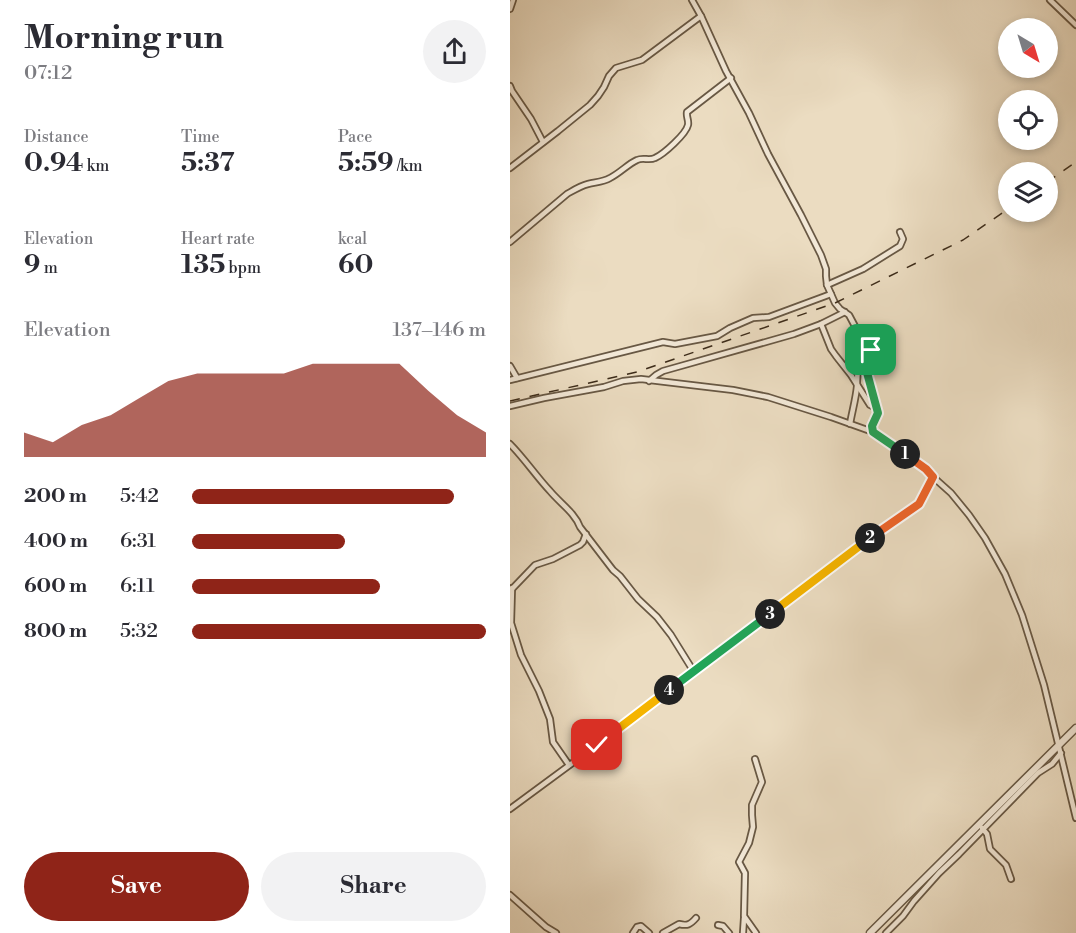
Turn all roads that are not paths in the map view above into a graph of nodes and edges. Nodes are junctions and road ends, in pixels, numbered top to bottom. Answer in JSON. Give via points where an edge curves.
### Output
{"nodes":[{"id":1,"x":513,"y":0,"type":"edge"},
{"id":2,"x":692,"y":0,"type":"edge"},
{"id":3,"x":1050,"y":0,"type":"edge"},
{"id":4,"x":510,"y":9,"type":"edge"},
{"id":5,"x":701,"y":16,"type":"junction"},
{"id":6,"x":1076,"y":25,"type":"edge"},
{"id":7,"x":731,"y":78,"type":"junction"},
{"id":8,"x":510,"y":86,"type":"edge"},
{"id":9,"x":543,"y":142,"type":"junction"},
{"id":10,"x":510,"y":168,"type":"edge"},
{"id":11,"x":900,"y":232,"type":"dead end"},
{"id":12,"x":510,"y":242,"type":"edge"},
{"id":13,"x":828,"y":285,"type":"junction"},
{"id":14,"x":831,"y":294,"type":"junction"},
{"id":15,"x":845,"y":312,"type":"junction"},
{"id":16,"x":821,"y":324,"type":"junction"},
{"id":17,"x":868,"y":356,"type":"junction"},
{"id":18,"x":510,"y":366,"type":"edge"},
{"id":19,"x":517,"y":378,"type":"junction"},
{"id":20,"x":510,"y":380,"type":"edge"},
{"id":21,"x":649,"y":381,"type":"junction"},
{"id":22,"x":856,"y":383,"type":"junction"},
{"id":23,"x":510,"y":406,"type":"edge"},
{"id":24,"x":876,"y":408,"type":"junction"},
{"id":25,"x":850,"y":424,"type":"junction"},
{"id":26,"x":873,"y":432,"type":"junction"},
{"id":27,"x":510,"y":444,"type":"edge"},
{"id":28,"x":933,"y":477,"type":"junction"},
{"id":29,"x":586,"y":534,"type":"junction"},
{"id":30,"x":511,"y":590,"type":"edge"},
{"id":31,"x":694,"y":672,"type":"junction"},
{"id":32,"x":1076,"y":728,"type":"edge"},
{"id":33,"x":1059,"y":745,"type":"junction"},
{"id":34,"x":1061,"y":753,"type":"junction"},
{"id":35,"x":755,"y":759,"type":"dead end"},
{"id":36,"x":569,"y":765,"type":"junction"},
{"id":37,"x":510,"y":809,"type":"edge"},
{"id":38,"x":1076,"y":818,"type":"edge"},
{"id":39,"x":981,"y":828,"type":"junction"},
{"id":40,"x":1011,"y":879,"type":"dead end"},
{"id":41,"x":510,"y":895,"type":"edge"},
{"id":42,"x":744,"y":916,"type":"junction"},
{"id":43,"x":696,"y":918,"type":"dead end"},
{"id":44,"x":718,"y":925,"type":"dead end"},
{"id":45,"x":751,"y":927,"type":"junction"},
{"id":46,"x":743,"y":932,"type":"edge"},
{"id":47,"x":556,"y":933,"type":"edge"},
{"id":48,"x":633,"y":933,"type":"edge"},
{"id":49,"x":649,"y":933,"type":"edge"},
{"id":50,"x":663,"y":933,"type":"edge"},
{"id":51,"x":729,"y":933,"type":"edge"},
{"id":52,"x":756,"y":933,"type":"edge"},
{"id":53,"x":870,"y":933,"type":"edge"},
{"id":54,"x":886,"y":933,"type":"edge"}],
"edges":[{"from":1,"to":4,"type":"street"},
{"from":2,"to":5,"type":"street"},
{"from":3,"to":6,"type":"street"},
{"from":5,"to":7,"type":"street"},
{"from":5,"to":9,"type":"street","via":[[642,60],[616,68],[590,105]]},
{"from":7,"to":12,"type":"street","via":[[687,112],[687,128],[660,155],[638,159],[604,181],[586,184],[567,194]]},
{"from":7,"to":13,"type":"street","via":[[821,255]]},
{"from":8,"to":9,"type":"street"},
{"from":9,"to":10,"type":"street"},
{"from":11,"to":13,"type":"street","via":[[900,246]]},
{"from":13,"to":14,"type":"street"},
{"from":14,"to":15,"type":"street"},
{"from":14,"to":19,"type":"street","via":[[770,317],[753,318],[717,336],[675,344],[663,342]]},
{"from":15,"to":16,"type":"street"},
{"from":15,"to":17,"type":"street","via":[[872,345]]},
{"from":16,"to":21,"type":"street","via":[[663,371]]},
{"from":16,"to":22,"type":"street","via":[[831,350]]},
{"from":17,"to":22,"type":"street","via":[[859,366]]},
{"from":17,"to":24,"type":"street","via":[[866,369]]},
{"from":18,"to":19,"type":"street"},
{"from":19,"to":20,"type":"street"},
{"from":21,"to":23,"type":"street","via":[[623,381]]},
{"from":21,"to":25,"type":"street","via":[[768,397]]},
{"from":22,"to":24,"type":"street"},
{"from":22,"to":25,"type":"street"},
{"from":24,"to":26,"type":"street"},
{"from":25,"to":26,"type":"street"},
{"from":26,"to":28,"type":"street"},
{"from":27,"to":29,"type":"street"},
{"from":28,"to":31,"type":"street","via":[[919,504]]},
{"from":28,"to":33,"type":"street","via":[[969,515],[1005,574],[1028,631]]},
{"from":29,"to":30,"type":"street","via":[[580,545],[533,567]]},
{"from":29,"to":31,"type":"street","via":[[657,617]]},
{"from":30,"to":36,"type":"street","via":[[511,622],[521,656],[539,691],[553,742]]},
{"from":31,"to":36,"type":"street"},
{"from":32,"to":33,"type":"street"},
{"from":33,"to":34,"type":"street"},
{"from":33,"to":39,"type":"street"},
{"from":34,"to":38,"type":"street"},
{"from":34,"to":39,"type":"street"},
{"from":35,"to":42,"type":"street","via":[[762,782],[752,805],[749,843],[739,862],[745,873]]},
{"from":36,"to":37,"type":"street"},
{"from":39,"to":40,"type":"street"},
{"from":39,"to":53,"type":"street"},
{"from":39,"to":54,"type":"street"},
{"from":41,"to":47,"type":"street"},
{"from":42,"to":45,"type":"street"},
{"from":42,"to":46,"type":"street"},
{"from":43,"to":50,"type":"street","via":[[691,924],[679,924]]},
{"from":44,"to":51,"type":"street"},
{"from":45,"to":46,"type":"street"},
{"from":45,"to":52,"type":"street"},
{"from":48,"to":49,"type":"street","via":[[641,926]]}]}
